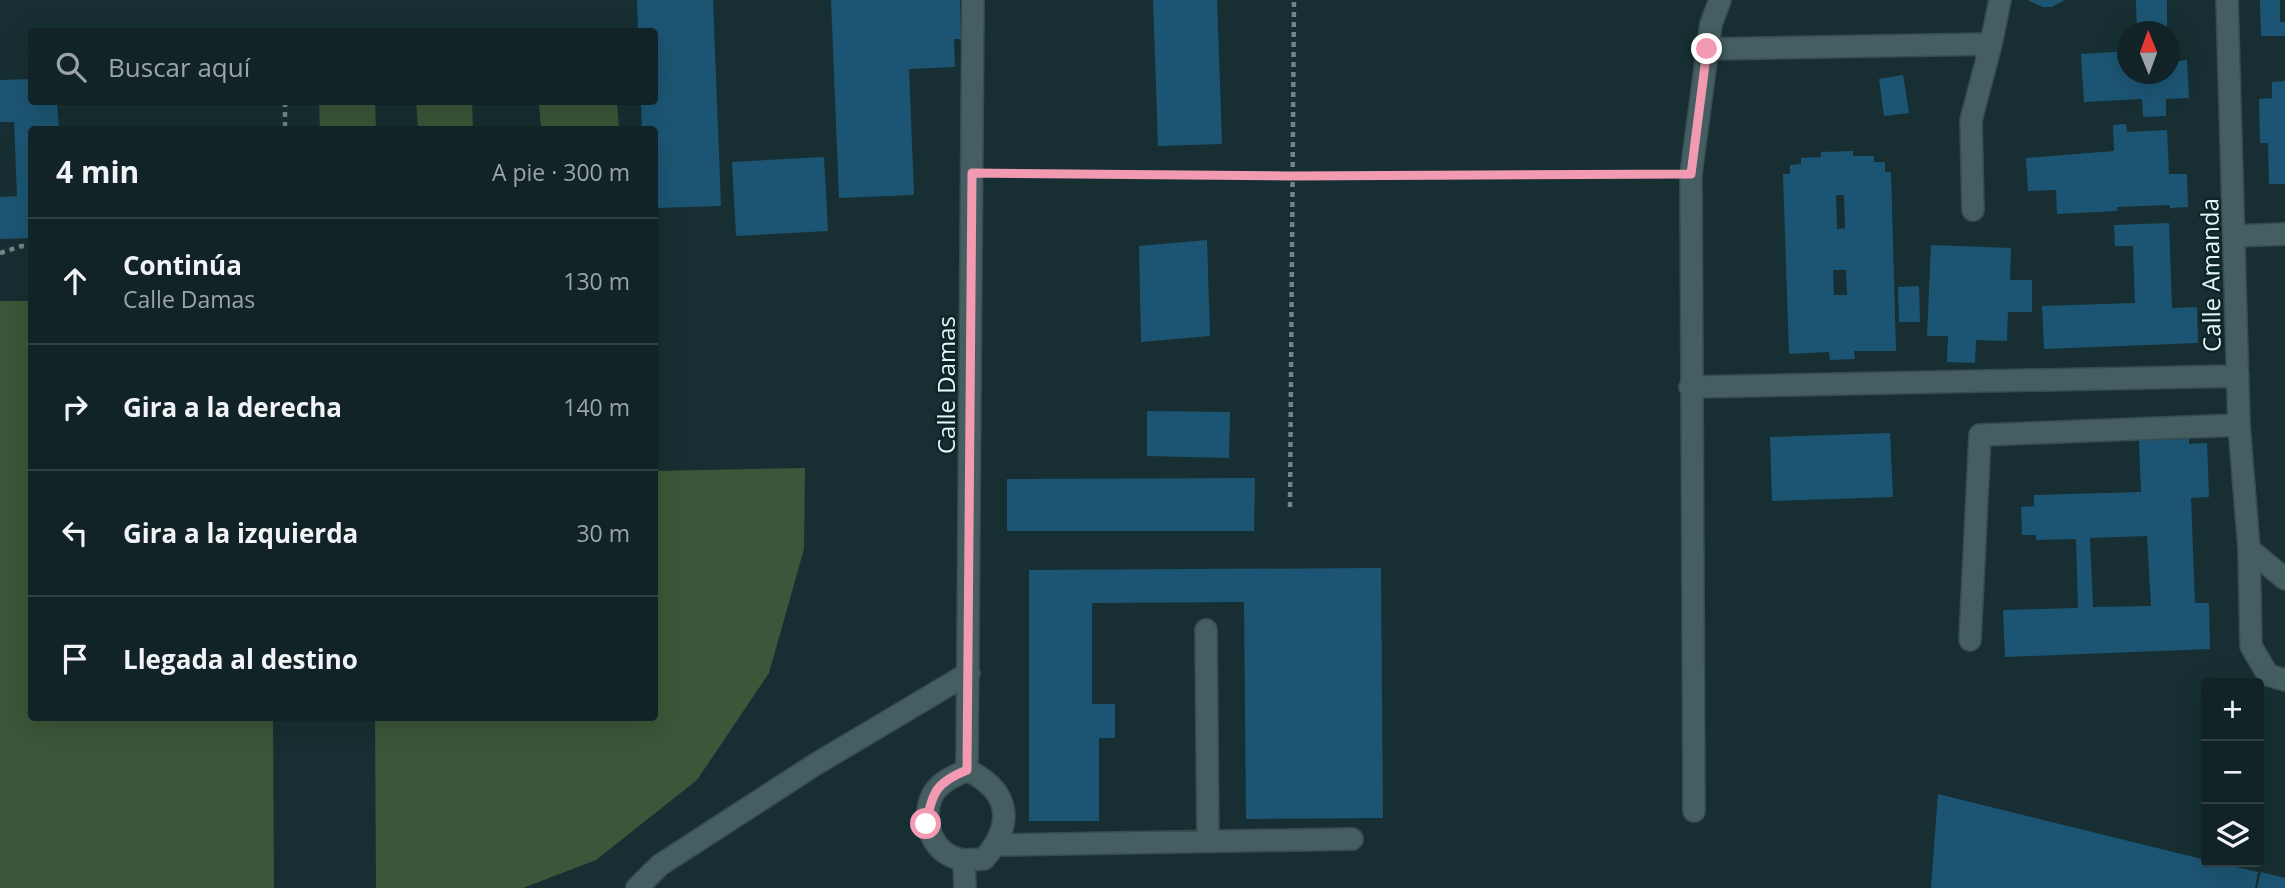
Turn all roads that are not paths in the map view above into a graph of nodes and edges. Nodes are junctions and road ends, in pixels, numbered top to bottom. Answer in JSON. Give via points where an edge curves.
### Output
{"nodes":[{"id":1,"x":973,"y":0,"type":"edge"},
{"id":2,"x":1720,"y":0,"type":"edge"},
{"id":3,"x":2000,"y":0,"type":"edge"},
{"id":4,"x":2227,"y":0,"type":"edge"},
{"id":5,"x":1991,"y":44,"type":"junction"},
{"id":6,"x":1707,"y":49,"type":"junction"},
{"id":7,"x":1973,"y":210,"type":"dead end"},
{"id":8,"x":2285,"y":234,"type":"edge"},
{"id":9,"x":2236,"y":236,"type":"junction"},
{"id":10,"x":2238,"y":376,"type":"junction"},
{"id":11,"x":1690,"y":387,"type":"junction"},
{"id":12,"x":2239,"y":425,"type":"junction"},
{"id":13,"x":2249,"y":549,"type":"junction"},
{"id":14,"x":2285,"y":579,"type":"edge"},
{"id":15,"x":1206,"y":630,"type":"dead end"},
{"id":16,"x":1970,"y":640,"type":"dead end"},
{"id":17,"x":969,"y":673,"type":"junction"},
{"id":18,"x":2285,"y":680,"type":"edge"},
{"id":19,"x":967,"y":770,"type":"junction"},
{"id":20,"x":1694,"y":811,"type":"dead end"},
{"id":21,"x":1352,"y":839,"type":"dead end"},
{"id":22,"x":1208,"y":841,"type":"junction"},
{"id":23,"x":996,"y":845,"type":"junction"},
{"id":24,"x":964,"y":859,"type":"junction"},
{"id":25,"x":637,"y":888,"type":"edge"},
{"id":26,"x":965,"y":888,"type":"edge"}],
"edges":[{"from":1,"to":17,"type":"street","name":"Calle Damas"},
{"from":2,"to":6,"type":"street"},
{"from":3,"to":5,"type":"street"},
{"from":4,"to":9,"type":"street","name":"Calle Amanda"},
{"from":5,"to":6,"type":"street"},
{"from":5,"to":7,"type":"street","via":[[1971,120]]},
{"from":6,"to":11,"type":"street","via":[[1691,174]]},
{"from":8,"to":9,"type":"street"},
{"from":9,"to":10,"type":"street","name":"Calle Amanda"},
{"from":10,"to":11,"type":"street"},
{"from":10,"to":12,"type":"street","name":"Calle Amanda"},
{"from":11,"to":20,"type":"street"},
{"from":12,"to":13,"type":"street","name":"Calle Amanda"},
{"from":12,"to":16,"type":"street","via":[[1980,435]]},
{"from":13,"to":14,"type":"street"},
{"from":13,"to":18,"type":"street","name":"Calle Amanda","via":[[2251,646],[2268,675]]},
{"from":15,"to":22,"type":"street"},
{"from":17,"to":19,"type":"street","name":"Calle Damas"},
{"from":17,"to":25,"type":"street","via":[[660,865]]},
{"from":19,"to":23,"type":"street","via":[[985,779],[1001,796],[1005,816]]},
{"from":19,"to":24,"type":"street","via":[[949,778],[932,795],[926,824],[938,847],[951,858]]},
{"from":21,"to":22,"type":"street"},
{"from":22,"to":23,"type":"street"},
{"from":23,"to":24,"type":"street","via":[[984,859]]},
{"from":24,"to":26,"type":"street"}]}
